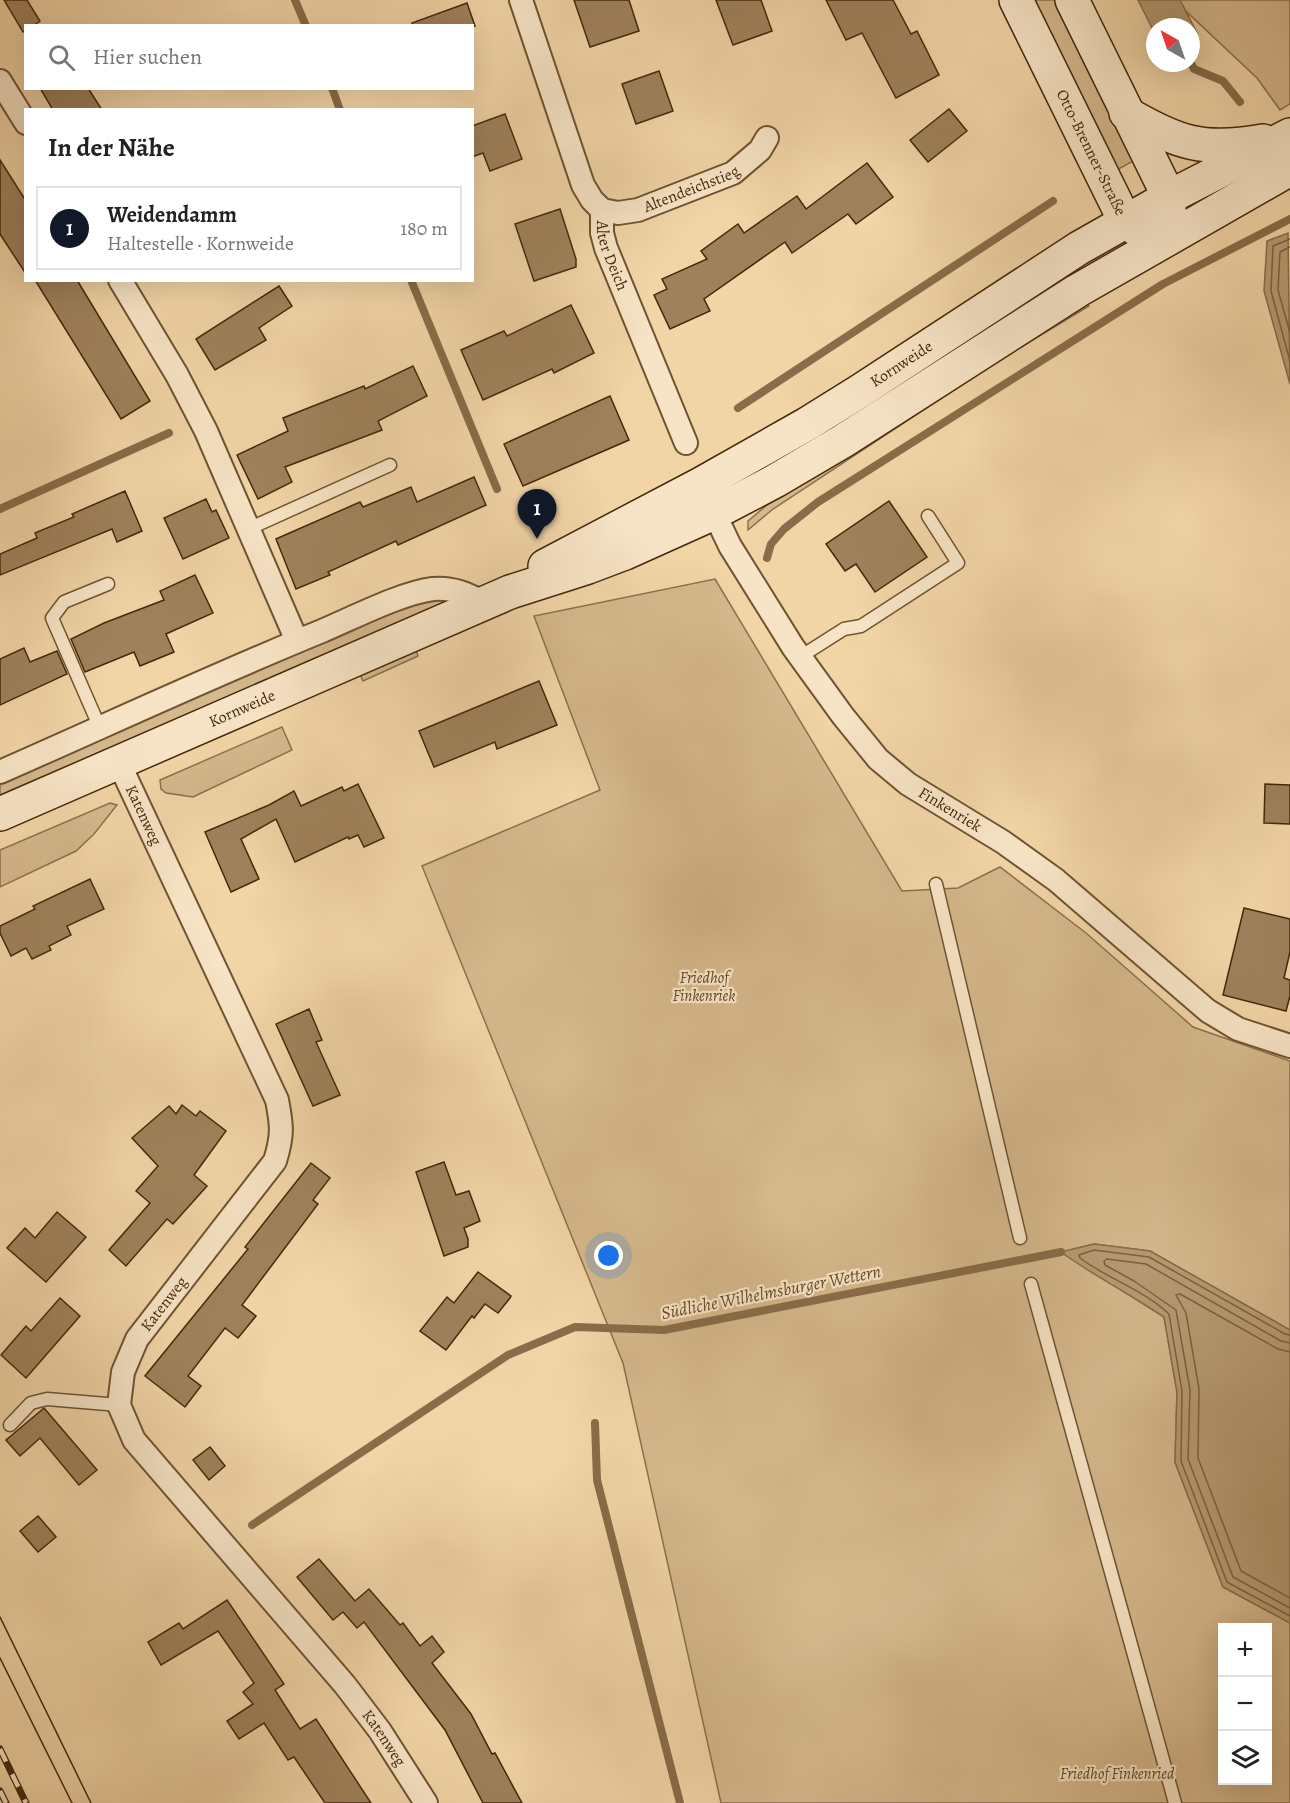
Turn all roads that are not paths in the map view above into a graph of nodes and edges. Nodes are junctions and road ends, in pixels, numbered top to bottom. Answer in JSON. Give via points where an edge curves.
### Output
{"nodes":[{"id":1,"x":520,"y":0,"type":"edge"},
{"id":2,"x":1016,"y":0,"type":"edge"},
{"id":3,"x":1072,"y":0,"type":"edge"},
{"id":4,"x":0,"y":81,"type":"edge"},
{"id":5,"x":1126,"y":113,"type":"junction"},
{"id":6,"x":24,"y":120,"type":"edge"},
{"id":7,"x":1289,"y":135,"type":"edge"},
{"id":8,"x":767,"y":138,"type":"dead end"},
{"id":9,"x":1290,"y":169,"type":"edge"},
{"id":10,"x":1169,"y":197,"type":"junction"},
{"id":11,"x":602,"y":210,"type":"junction"},
{"id":12,"x":1125,"y":221,"type":"junction"},
{"id":13,"x":1164,"y":241,"type":"junction"},
{"id":14,"x":121,"y":282,"type":"edge"},
{"id":15,"x":686,"y":443,"type":"dead end"},
{"id":16,"x":390,"y":465,"type":"dead end"},
{"id":17,"x":701,"y":483,"type":"junction"},
{"id":18,"x":714,"y":513,"type":"junction"},
{"id":19,"x":928,"y":516,"type":"dead end"},
{"id":20,"x":248,"y":529,"type":"junction"},
{"id":21,"x":108,"y":584,"type":"dead end"},
{"id":22,"x":497,"y":597,"type":"junction"},
{"id":23,"x":297,"y":641,"type":"junction"},
{"id":24,"x":800,"y":657,"type":"junction"},
{"id":25,"x":100,"y":728,"type":"junction"},
{"id":26,"x":118,"y":761,"type":"junction"},
{"id":27,"x":0,"y":772,"type":"edge"},
{"id":28,"x":0,"y":814,"type":"edge"},
{"id":29,"x":936,"y":884,"type":"dead end"},
{"id":30,"x":1290,"y":1046,"type":"edge"},
{"id":31,"x":1020,"y":1238,"type":"dead end"},
{"id":32,"x":1031,"y":1284,"type":"dead end"},
{"id":33,"x":119,"y":1405,"type":"junction"},
{"id":34,"x":10,"y":1425,"type":"dead end"},
{"id":35,"x":426,"y":1803,"type":"edge"},
{"id":36,"x":1175,"y":1803,"type":"edge"}],
"edges":[{"from":1,"to":11,"type":"street","name":"Alter Deich","via":[[583,185]]},
{"from":2,"to":12,"type":"main road","name":"Otto-Brenner-Straße"},
{"from":3,"to":5,"type":"main road"},
{"from":4,"to":6,"type":"street"},
{"from":5,"to":7,"type":"main road","via":[[1164,135],[1189,143],[1243,145]]},
{"from":5,"to":10,"type":"main road"},
{"from":7,"to":10,"type":"main road","name":"Kornweide"},
{"from":8,"to":11,"type":"street","name":"Altendeichstieg","via":[[760,150],[733,173],[638,210]]},
{"from":9,"to":13,"type":"main road","name":"Kornweide"},
{"from":10,"to":12,"type":"main road","name":"Kornweide"},
{"from":10,"to":13,"type":"main road"},
{"from":11,"to":15,"type":"street","name":"Alter Deich","via":[[606,248]]},
{"from":12,"to":13,"type":"main road","name":"Otto-Brenner-Straße"},
{"from":12,"to":17,"type":"main road","name":"Kornweide","via":[[1036,274],[860,391]]},
{"from":13,"to":18,"type":"main road","name":"Kornweide","via":[[1077,291],[824,453]]},
{"from":14,"to":20,"type":"street","via":[[202,421]]},
{"from":16,"to":20,"type":"lane"},
{"from":17,"to":18,"type":"street","name":"Finkenriek"},
{"from":17,"to":22,"type":"main road","name":"Kornweide","via":[[549,563]]},
{"from":18,"to":22,"type":"main road","name":"Kornweide","via":[[625,553]]},
{"from":18,"to":24,"type":"street","name":"Finkenriek","via":[[730,546]]},
{"from":19,"to":24,"type":"lane","via":[[958,563],[861,626],[844,629]]},
{"from":20,"to":23,"type":"street"},
{"from":21,"to":25,"type":"lane","via":[[64,602],[52,618]]},
{"from":22,"to":23,"type":"street","via":[[431,590]]},
{"from":22,"to":26,"type":"main road","name":"Kornweide"},
{"from":23,"to":25,"type":"street"},
{"from":24,"to":30,"type":"street","name":"Finkenriek","via":[[856,733],[892,772],[1034,863],[1208,1011],[1238,1029]]},
{"from":25,"to":27,"type":"street"},
{"from":26,"to":28,"type":"main road","name":"Kornweide"},
{"from":26,"to":33,"type":"street","name":"Katenweg","via":[[277,1100],[281,1125],[275,1161],[137,1339],[123,1372]]},
{"from":29,"to":31,"type":"lane"},
{"from":32,"to":36,"type":"lane"},
{"from":33,"to":34,"type":"lane","via":[[47,1399],[31,1403]]},
{"from":33,"to":35,"type":"street","name":"Katenweg","via":[[134,1440],[345,1685]]}]}
